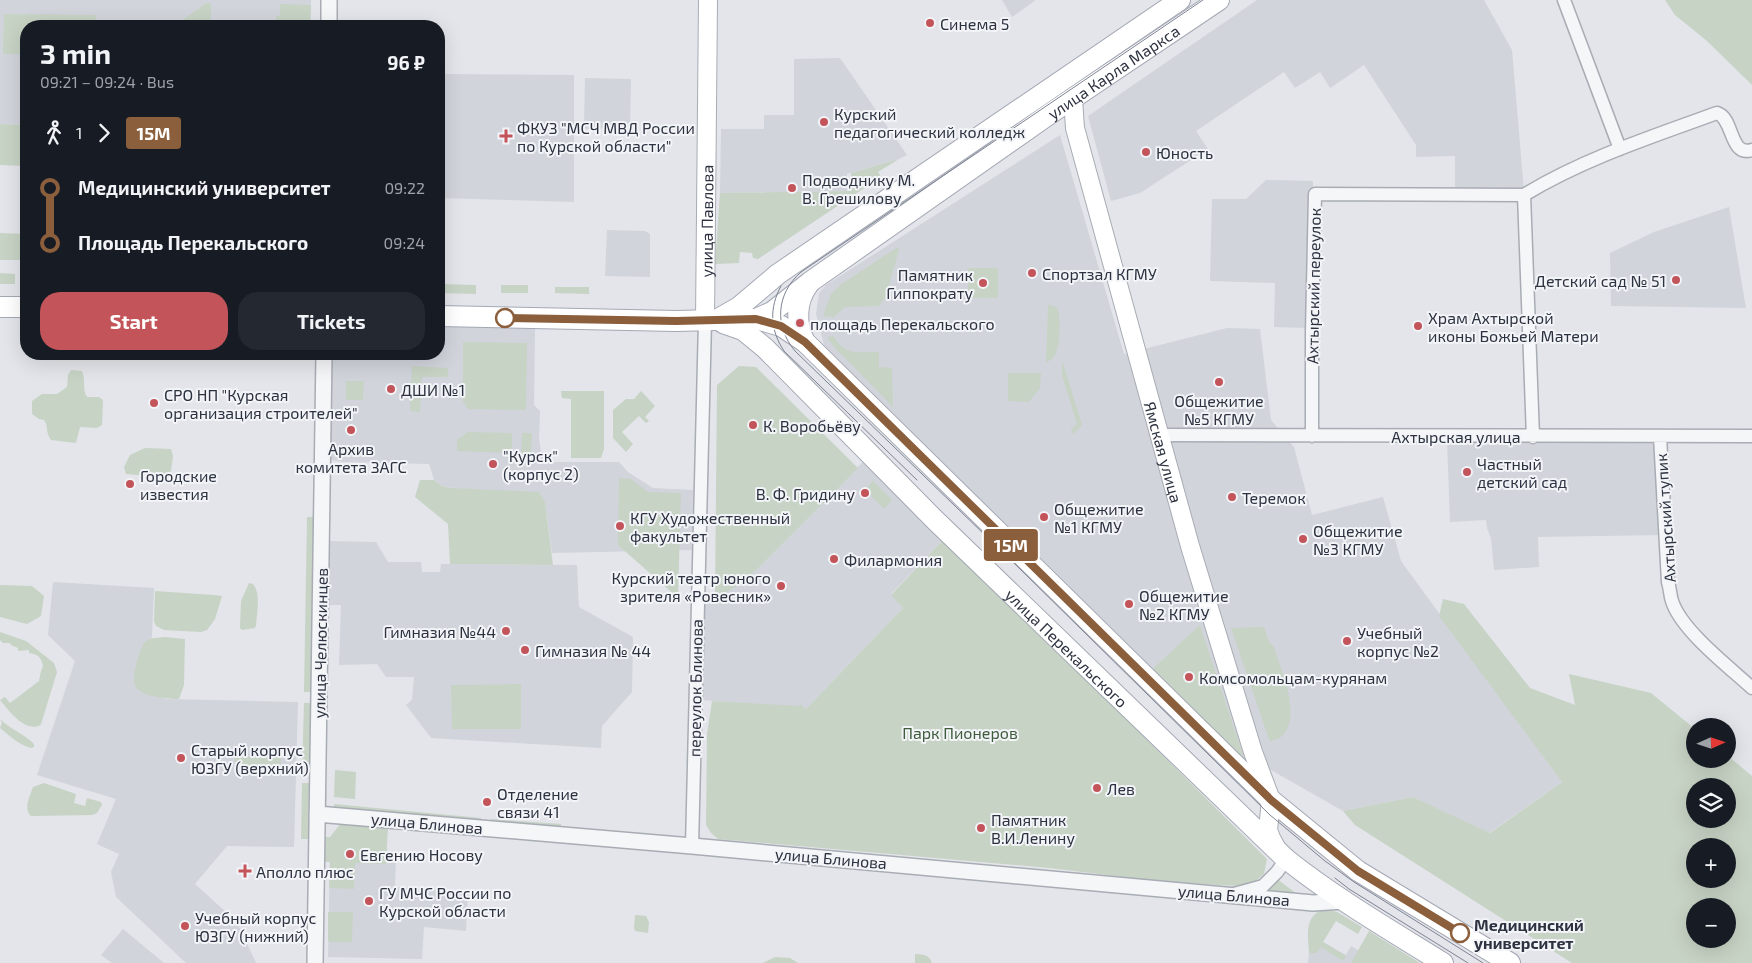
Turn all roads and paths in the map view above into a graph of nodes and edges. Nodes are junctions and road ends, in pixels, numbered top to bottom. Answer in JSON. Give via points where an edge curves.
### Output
{"nodes":[{"id":1,"x":329,"y":0,"type":"edge"},
{"id":2,"x":708,"y":0,"type":"edge"},
{"id":3,"x":1180,"y":0,"type":"edge"},
{"id":4,"x":1219,"y":0,"type":"edge"},
{"id":5,"x":1564,"y":0,"type":"edge"},
{"id":6,"x":329,"y":20,"type":"edge"},
{"id":7,"x":1072,"y":99,"type":"junction"},
{"id":8,"x":1620,"y":149,"type":"junction"},
{"id":9,"x":1752,"y":150,"type":"edge"},
{"id":10,"x":1524,"y":195,"type":"junction"},
{"id":11,"x":778,"y":274,"type":"junction"},
{"id":12,"x":810,"y":282,"type":"junction"},
{"id":13,"x":0,"y":307,"type":"edge"},
{"id":14,"x":20,"y":307,"type":"edge"},
{"id":15,"x":445,"y":316,"type":"edge"},
{"id":16,"x":756,"y":319,"type":"junction"},
{"id":17,"x":705,"y":321,"type":"junction"},
{"id":18,"x":805,"y":342,"type":"junction"},
{"id":19,"x":774,"y":357,"type":"junction"},
{"id":20,"x":324,"y":360,"type":"edge"},
{"id":21,"x":1159,"y":436,"type":"junction"},
{"id":22,"x":1312,"y":436,"type":"junction"},
{"id":23,"x":1660,"y":436,"type":"junction"},
{"id":24,"x":1752,"y":436,"type":"edge"},
{"id":25,"x":1533,"y":437,"type":"junction"},
{"id":26,"x":1752,"y":688,"type":"edge"},
{"id":27,"x":1271,"y":800,"type":"junction"},
{"id":28,"x":317,"y":814,"type":"junction"},
{"id":29,"x":692,"y":846,"type":"junction"},
{"id":30,"x":1286,"y":858,"type":"junction"},
{"id":31,"x":1232,"y":895,"type":"junction"},
{"id":32,"x":1344,"y":902,"type":"junction"},
{"id":33,"x":315,"y":963,"type":"edge"},
{"id":34,"x":1443,"y":963,"type":"edge"},
{"id":35,"x":1510,"y":963,"type":"edge"}],
"edges":[{"from":1,"to":6,"type":"street"},
{"from":2,"to":17,"type":"main road","name":"улица Павлова"},
{"from":3,"to":11,"type":"main road","name":"улица Карла Маркса"},
{"from":4,"to":7,"type":"main road","name":"улица Карла Маркса"},
{"from":5,"to":8,"type":"street"},
{"from":7,"to":12,"type":"main road","name":"улица Карла Маркса"},
{"from":7,"to":21,"type":"main road","name":"Ямская улица","via":[[1075,128]]},
{"from":8,"to":9,"type":"street","via":[[1717,113],[1721,114],[1737,146],[1741,150]]},
{"from":8,"to":10,"type":"street","via":[[1549,180]]},
{"from":10,"to":22,"type":"street","name":"Ахтырский переулок","via":[[1315,194]]},
{"from":10,"to":25,"type":"street"},
{"from":11,"to":16,"type":"main road","via":[[761,300]]},
{"from":11,"to":17,"type":"main road","name":"улица Карла Маркса","via":[[733,311],[721,318]]},
{"from":12,"to":16,"type":"main road","name":"улица Карла Маркса","via":[[768,315]]},
{"from":12,"to":18,"type":"main road","via":[[803,293],[798,314],[799,330]]},
{"from":13,"to":14,"type":"main road"},
{"from":15,"to":17,"type":"main road"},
{"from":16,"to":17,"type":"main road"},
{"from":16,"to":18,"type":"main road","name":"улица Перекальского","via":[[781,326]]},
{"from":16,"to":19,"type":"main road","via":[[762,340]]},
{"from":17,"to":19,"type":"main road","name":"улица Перекальского","via":[[725,323],[743,330]]},
{"from":17,"to":29,"type":"street","name":"переулок Блинова"},
{"from":18,"to":27,"type":"main road","name":"улица Перекальского"},
{"from":19,"to":30,"type":"main road","name":"улица Перекальского","via":[[935,520]]},
{"from":20,"to":28,"type":"street","name":"улица Челюскинцев"},
{"from":21,"to":22,"type":"street","name":"Ахтырская улица"},
{"from":21,"to":27,"type":"main road","name":"Ямская улица","via":[[1253,752]]},
{"from":22,"to":25,"type":"street","name":"Ахтырская улица"},
{"from":23,"to":24,"type":"street","name":"Ахтырская улица"},
{"from":23,"to":25,"type":"street","name":"Ахтырская улица"},
{"from":23,"to":26,"type":"street","name":"Ахтырский тупик","via":[[1668,582],[1672,601],[1691,631]]},
{"from":27,"to":30,"type":"main road","via":[[1268,830],[1277,849]]},
{"from":27,"to":35,"type":"main road","name":"улица Перекальского","via":[[1358,871]]},
{"from":28,"to":29,"type":"street","name":"улица Блинова"},
{"from":28,"to":33,"type":"street","name":"улица Челюскинцев"},
{"from":29,"to":31,"type":"street","name":"улица Блинова"},
{"from":30,"to":31,"type":"street","via":[[1263,886]]},
{"from":30,"to":32,"type":"main road","name":"улица Перекальского"},
{"from":31,"to":32,"type":"street","name":"улица Блинова","via":[[1313,903]]},
{"from":32,"to":34,"type":"main road","name":"улица Перекальского"}]}
